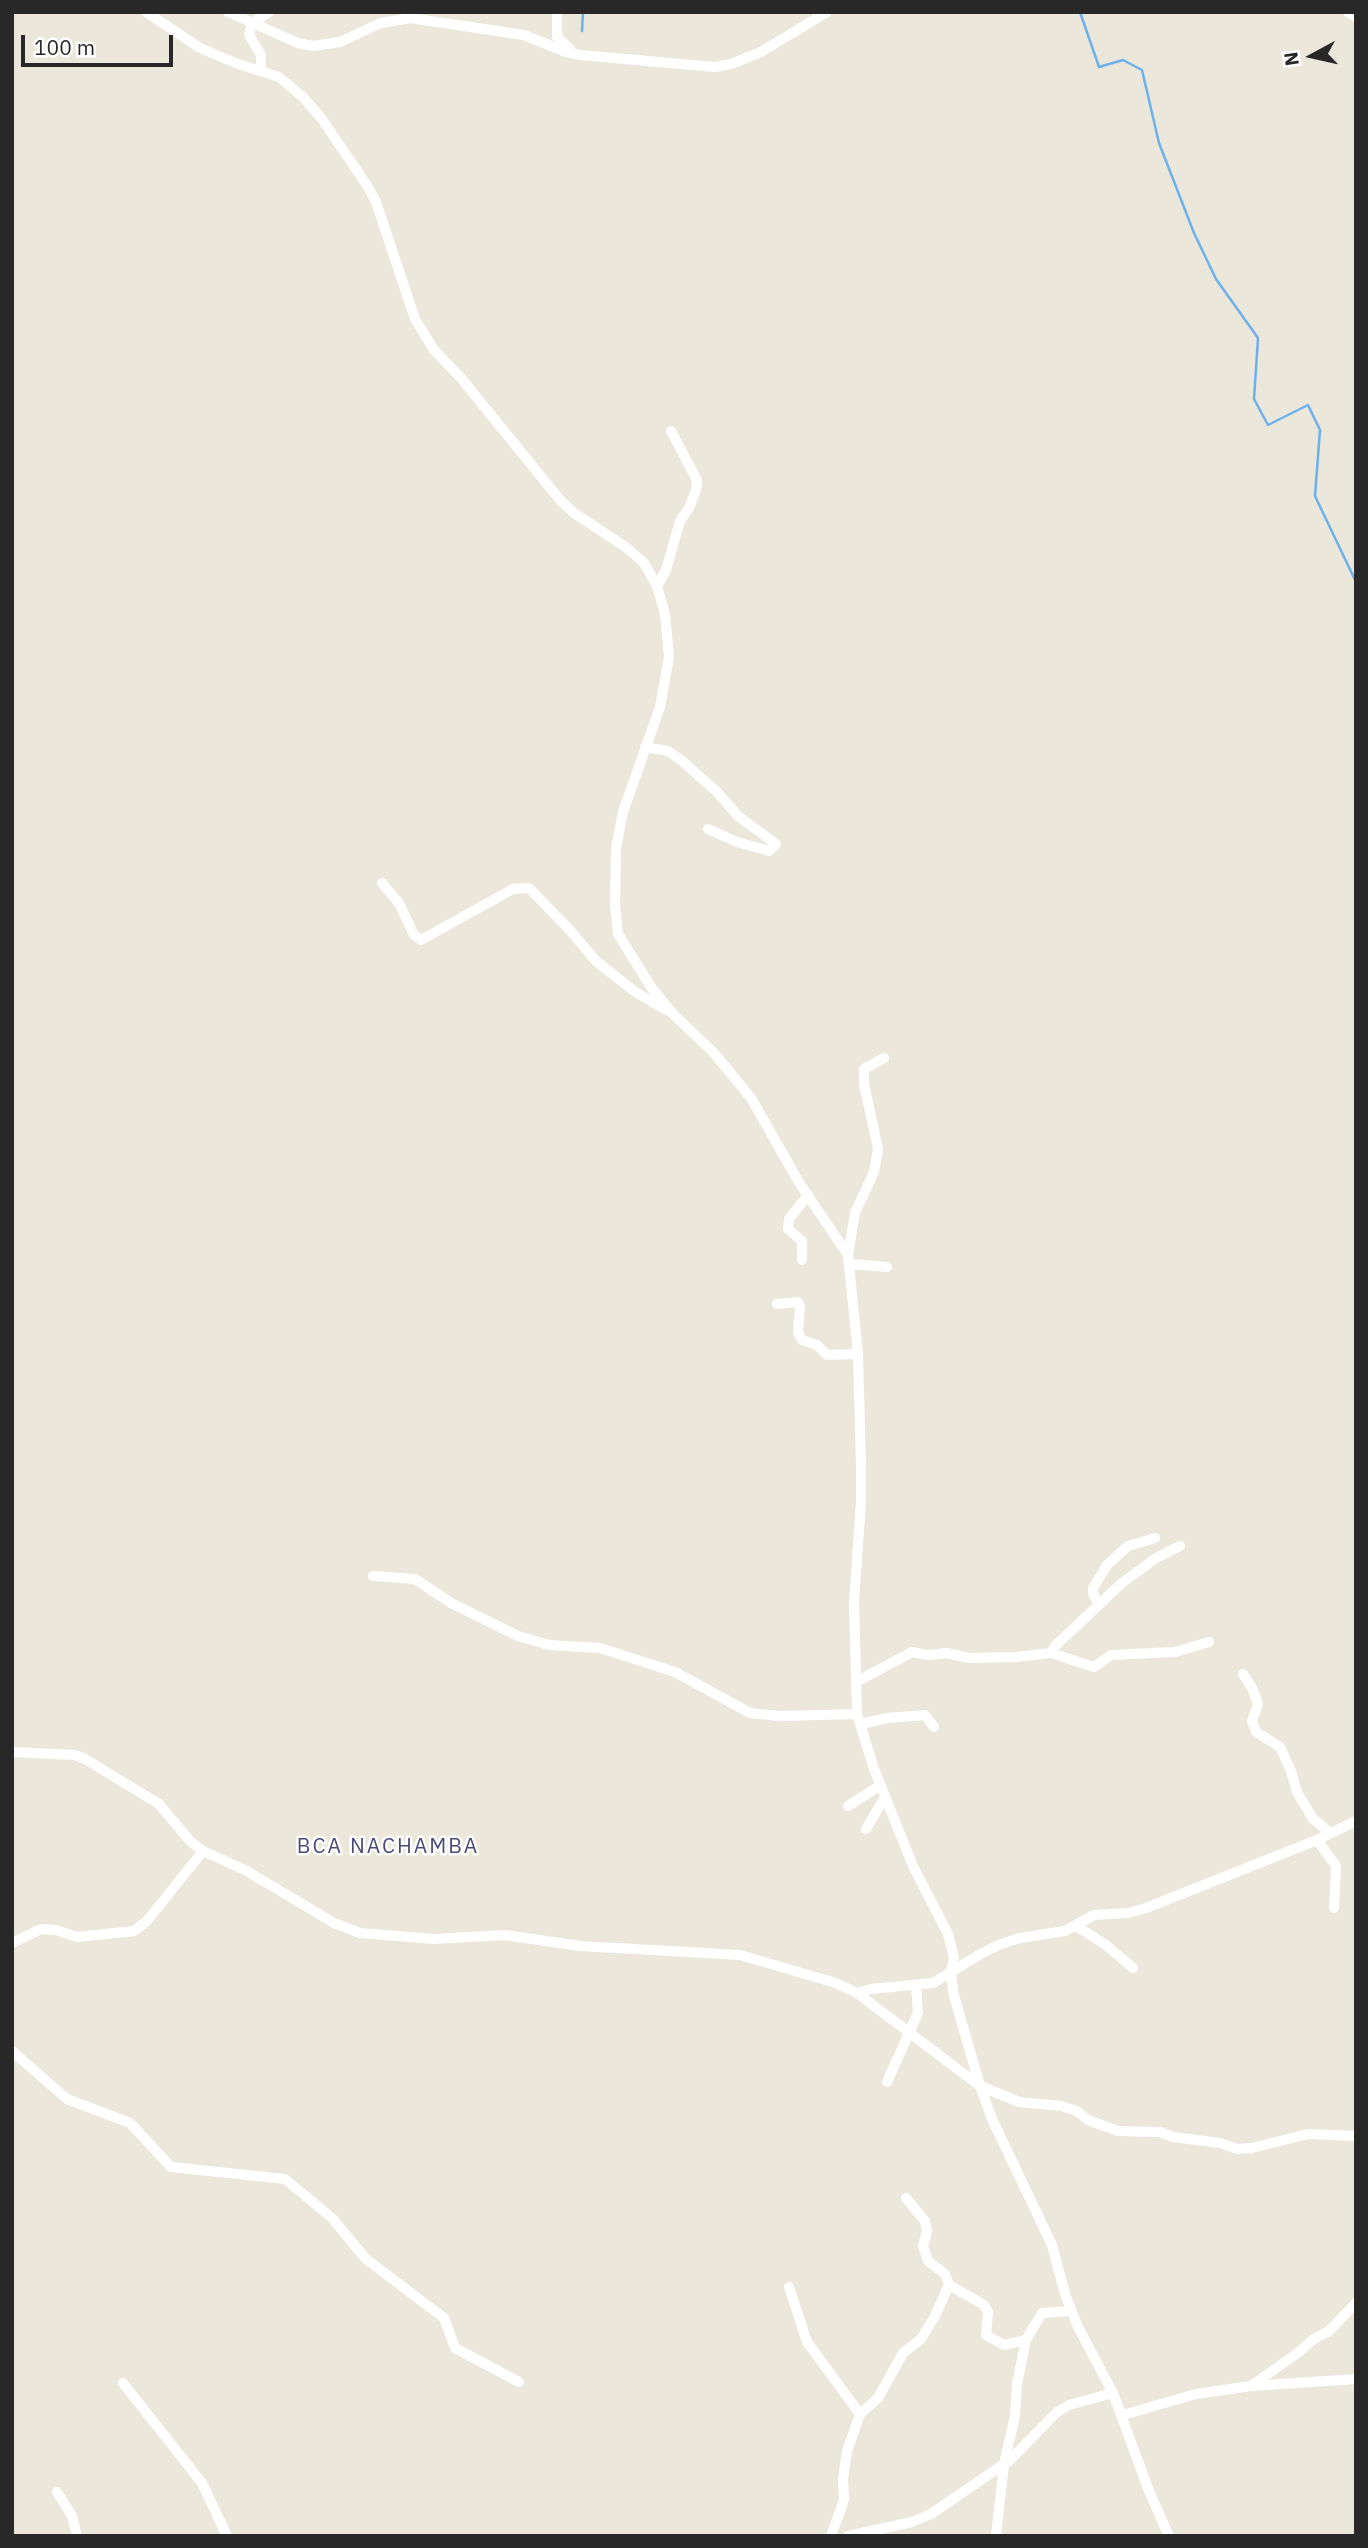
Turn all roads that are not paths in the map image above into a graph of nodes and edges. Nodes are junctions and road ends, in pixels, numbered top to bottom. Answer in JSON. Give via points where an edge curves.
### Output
{"nodes":[{"id":1,"x":146,"y":12,"type":"edge"},
{"id":2,"x":229,"y":12,"type":"edge"},
{"id":3,"x":270,"y":12,"type":"edge"},
{"id":4,"x":557,"y":12,"type":"edge"},
{"id":5,"x":827,"y":12,"type":"edge"},
{"id":6,"x":1348,"y":12,"type":"edge"},
{"id":7,"x":1356,"y":17,"type":"edge"},
{"id":8,"x":252,"y":23,"type":"junction"},
{"id":9,"x":580,"y":55,"type":"junction"},
{"id":10,"x":261,"y":71,"type":"junction"},
{"id":11,"x":671,"y":430,"type":"dead end"},
{"id":12,"x":657,"y":586,"type":"junction"},
{"id":13,"x":645,"y":747,"type":"junction"},
{"id":14,"x":708,"y":829,"type":"dead end"},
{"id":15,"x":382,"y":883,"type":"dead end"},
{"id":16,"x":672,"y":1013,"type":"junction"},
{"id":17,"x":884,"y":1058,"type":"dead end"},
{"id":18,"x":808,"y":1195,"type":"junction"},
{"id":19,"x":849,"y":1259,"type":"junction"},
{"id":20,"x":802,"y":1261,"type":"dead end"},
{"id":21,"x":887,"y":1267,"type":"dead end"},
{"id":22,"x":777,"y":1304,"type":"dead end"},
{"id":23,"x":858,"y":1354,"type":"junction"},
{"id":24,"x":1155,"y":1538,"type":"dead end"},
{"id":25,"x":1180,"y":1546,"type":"dead end"},
{"id":26,"x":373,"y":1576,"type":"dead end"},
{"id":27,"x":1099,"y":1605,"type":"junction"},
{"id":28,"x":1209,"y":1642,"type":"dead end"},
{"id":29,"x":1051,"y":1653,"type":"junction"},
{"id":30,"x":1243,"y":1674,"type":"dead end"},
{"id":31,"x":856,"y":1682,"type":"junction"},
{"id":32,"x":859,"y":1719,"type":"junction"},
{"id":33,"x":934,"y":1727,"type":"dead end"},
{"id":34,"x":12,"y":1752,"type":"edge"},
{"id":35,"x":881,"y":1785,"type":"junction"},
{"id":36,"x":885,"y":1797,"type":"junction"},
{"id":37,"x":848,"y":1806,"type":"dead end"},
{"id":38,"x":1356,"y":1821,"type":"edge"},
{"id":39,"x":866,"y":1829,"type":"dead end"},
{"id":40,"x":1331,"y":1833,"type":"junction"},
{"id":41,"x":1317,"y":1840,"type":"junction"},
{"id":42,"x":203,"y":1851,"type":"junction"},
{"id":43,"x":1334,"y":1908,"type":"dead end"},
{"id":44,"x":1076,"y":1926,"type":"junction"},
{"id":45,"x":12,"y":1943,"type":"edge"},
{"id":46,"x":1133,"y":1968,"type":"dead end"},
{"id":47,"x":951,"y":1972,"type":"junction"},
{"id":48,"x":916,"y":1985,"type":"junction"},
{"id":49,"x":857,"y":1993,"type":"junction"},
{"id":50,"x":910,"y":2034,"type":"junction"},
{"id":51,"x":12,"y":2051,"type":"edge"},
{"id":52,"x":887,"y":2082,"type":"dead end"},
{"id":53,"x":980,"y":2085,"type":"junction"},
{"id":54,"x":1356,"y":2136,"type":"edge"},
{"id":55,"x":906,"y":2198,"type":"dead end"},
{"id":56,"x":949,"y":2285,"type":"junction"},
{"id":57,"x":789,"y":2287,"type":"dead end"},
{"id":58,"x":1356,"y":2303,"type":"edge"},
{"id":59,"x":1072,"y":2311,"type":"junction"},
{"id":60,"x":1027,"y":2340,"type":"junction"},
{"id":61,"x":1356,"y":2379,"type":"edge"},
{"id":62,"x":519,"y":2382,"type":"dead end"},
{"id":63,"x":123,"y":2383,"type":"dead end"},
{"id":64,"x":1251,"y":2386,"type":"junction"},
{"id":65,"x":1113,"y":2393,"type":"junction"},
{"id":66,"x":860,"y":2414,"type":"junction"},
{"id":67,"x":1123,"y":2415,"type":"junction"},
{"id":68,"x":1004,"y":2464,"type":"junction"},
{"id":69,"x":57,"y":2493,"type":"dead end"},
{"id":70,"x":77,"y":2536,"type":"edge"},
{"id":71,"x":227,"y":2536,"type":"edge"},
{"id":72,"x":831,"y":2536,"type":"edge"},
{"id":73,"x":848,"y":2536,"type":"edge"},
{"id":74,"x":996,"y":2536,"type":"edge"},
{"id":75,"x":1169,"y":2536,"type":"edge"}],
"edges":[{"from":1,"to":10,"type":"street","via":[[201,48]]},
{"from":2,"to":8,"type":"street"},
{"from":3,"to":8,"type":"street"},
{"from":4,"to":9,"type":"street","via":[[557,37]]},
{"from":5,"to":9,"type":"street","via":[[761,52],[723,66]]},
{"from":6,"to":7,"type":"street"},
{"from":8,"to":9,"type":"street","via":[[313,46],[340,42],[381,23],[410,18],[524,35]]},
{"from":8,"to":10,"type":"street","via":[[249,35],[261,55]]},
{"from":10,"to":12,"type":"street","via":[[279,77],[303,97],[368,187],[415,318],[434,351],[560,500],[644,563]]},
{"from":11,"to":12,"type":"street","via":[[697,480]]},
{"from":12,"to":13,"type":"street","via":[[666,614],[669,657],[660,707]]},
{"from":13,"to":14,"type":"street","via":[[674,755],[718,792],[738,816],[776,844],[769,851]]},
{"from":13,"to":16,"type":"street","via":[[616,848],[616,924],[624,945]]},
{"from":15,"to":16,"type":"street","via":[[421,940],[513,889],[529,888],[596,961]]},
{"from":16,"to":18,"type":"street","via":[[714,1053],[751,1098]]},
{"from":17,"to":19,"type":"street","via":[[864,1069],[878,1149],[874,1172],[855,1213]]},
{"from":18,"to":19,"type":"street"},
{"from":18,"to":20,"type":"street","via":[[789,1219],[788,1229],[802,1241]]},
{"from":19,"to":21,"type":"street"},
{"from":19,"to":23,"type":"street"},
{"from":22,"to":23,"type":"street","via":[[798,1302],[802,1340],[827,1355]]},
{"from":23,"to":31,"type":"street","via":[[861,1502],[854,1601]]},
{"from":24,"to":27,"type":"street","via":[[1128,1546],[1107,1565],[1093,1588]]},
{"from":25,"to":27,"type":"street","via":[[1139,1570]]},
{"from":26,"to":32,"type":"street","via":[[415,1579],[451,1603],[518,1636],[549,1645],[600,1648],[675,1672],[750,1713]]},
{"from":27,"to":29,"type":"street"},
{"from":28,"to":29,"type":"street","via":[[1175,1652],[1111,1655],[1094,1667]]},
{"from":29,"to":31,"type":"street","via":[[969,1658],[912,1652]]},
{"from":30,"to":40,"type":"street","via":[[1258,1704],[1252,1721],[1256,1732],[1280,1747],[1313,1819]]},
{"from":31,"to":32,"type":"street"},
{"from":32,"to":33,"type":"street","via":[[925,1715]]},
{"from":32,"to":35,"type":"street"},
{"from":34,"to":42,"type":"street","via":[[85,1759],[159,1804]]},
{"from":35,"to":36,"type":"street"},
{"from":35,"to":37,"type":"street"},
{"from":36,"to":39,"type":"street"},
{"from":36,"to":47,"type":"street","via":[[913,1867],[948,1934],[954,1958]]},
{"from":38,"to":40,"type":"street"},
{"from":40,"to":41,"type":"street"},
{"from":41,"to":43,"type":"street","via":[[1336,1866]]},
{"from":41,"to":44,"type":"street","via":[[1146,1908],[1094,1915]]},
{"from":42,"to":45,"type":"street","via":[[134,1931],[77,1937],[41,1929]]},
{"from":42,"to":49,"type":"street","via":[[245,1870],[323,1918],[360,1933],[434,1939],[505,1935],[557,1944],[740,1955]]},
{"from":44,"to":46,"type":"street"},
{"from":44,"to":47,"type":"street","via":[[1000,1944]]},
{"from":47,"to":48,"type":"street","via":[[933,1983]]},
{"from":47,"to":53,"type":"street"},
{"from":48,"to":49,"type":"street"},
{"from":48,"to":50,"type":"street","via":[[918,2013]]},
{"from":49,"to":50,"type":"street"},
{"from":50,"to":52,"type":"street"},
{"from":50,"to":53,"type":"street"},
{"from":51,"to":62,"type":"street","via":[[67,2099],[130,2123],[171,2167],[285,2179],[332,2218],[366,2259],[444,2318],[455,2348]]},
{"from":53,"to":54,"type":"street","via":[[1018,2102],[1077,2111],[1118,2131],[1160,2132],[1237,2149],[1308,2134]]},
{"from":53,"to":59,"type":"street","via":[[1002,2143],[1052,2245]]},
{"from":55,"to":56,"type":"street","via":[[925,2221],[923,2246],[928,2260],[945,2274]]},
{"from":56,"to":60,"type":"street","via":[[984,2305],[988,2312],[986,2335],[1004,2345]]},
{"from":56,"to":66,"type":"street","via":[[921,2339],[903,2353],[878,2398]]},
{"from":57,"to":66,"type":"street","via":[[812,2351]]},
{"from":58,"to":64,"type":"street","via":[[1328,2331]]},
{"from":59,"to":60,"type":"street","via":[[1042,2312]]},
{"from":59,"to":65,"type":"street"},
{"from":60,"to":68,"type":"street"},
{"from":61,"to":64,"type":"street"},
{"from":63,"to":71,"type":"street","via":[[202,2483]]},
{"from":64,"to":67,"type":"street","via":[[1196,2393]]},
{"from":65,"to":67,"type":"street"},
{"from":65,"to":68,"type":"street","via":[[1056,2412]]},
{"from":66,"to":72,"type":"street","via":[[847,2451],[844,2500]]},
{"from":67,"to":75,"type":"street"},
{"from":68,"to":73,"type":"street","via":[[922,2518]]},
{"from":68,"to":74,"type":"street"},
{"from":69,"to":70,"type":"street","via":[[72,2515]]}]}
